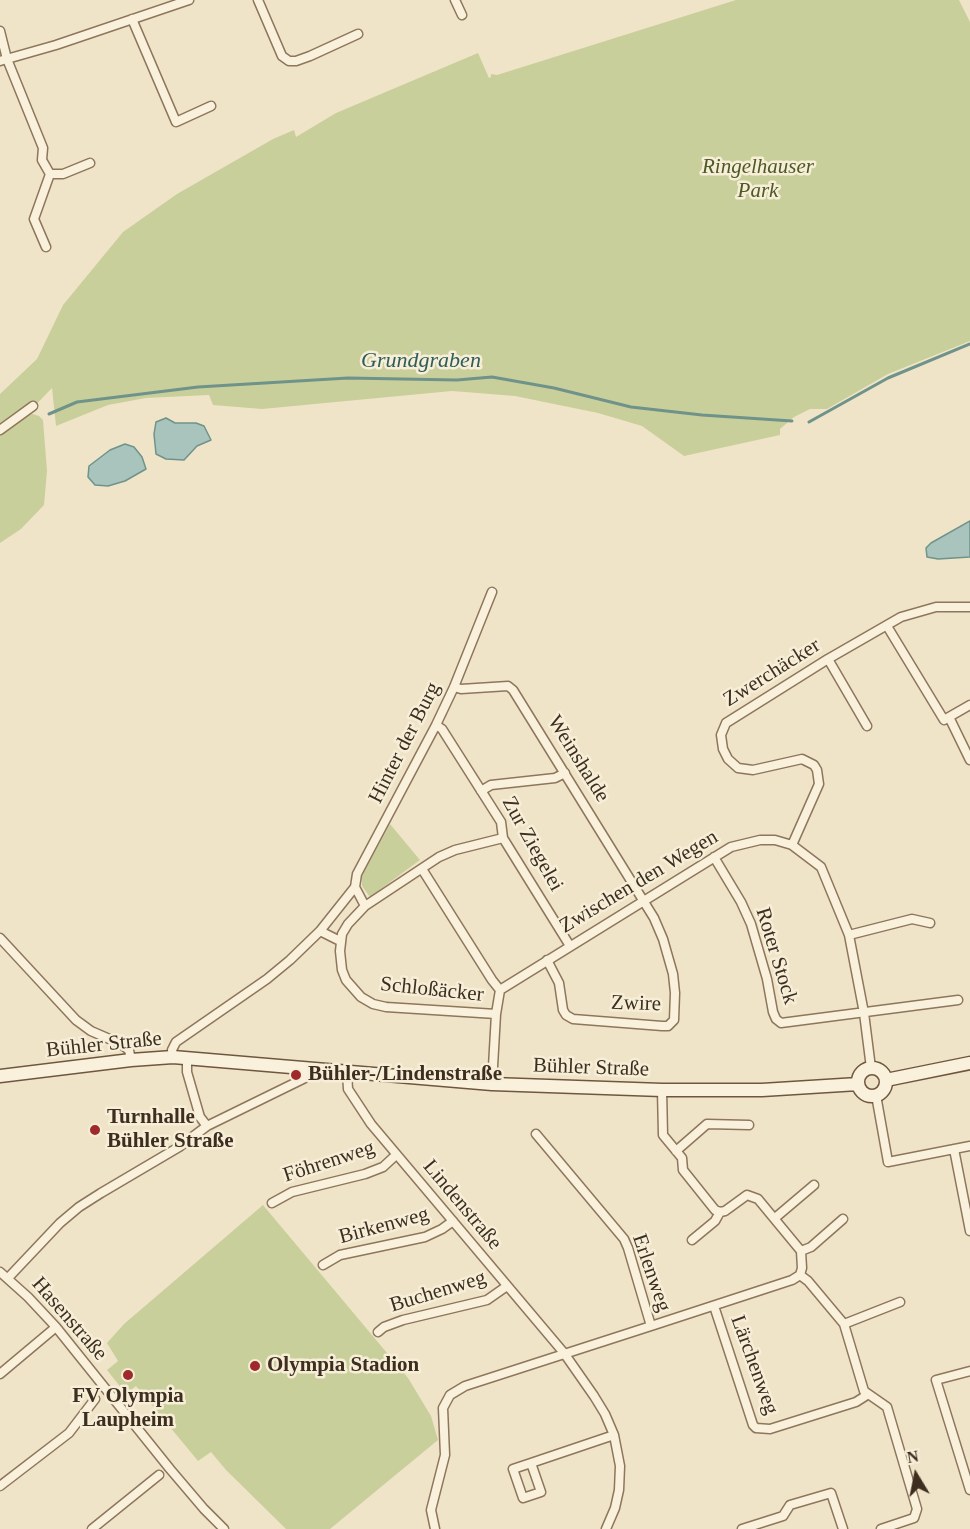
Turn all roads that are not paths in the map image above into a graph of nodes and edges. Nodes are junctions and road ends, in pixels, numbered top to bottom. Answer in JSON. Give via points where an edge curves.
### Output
{"nodes":[{"id":1,"x":189,"y":0,"type":"edge"},
{"id":2,"x":258,"y":0,"type":"edge"},
{"id":3,"x":455,"y":0,"type":"edge"},
{"id":4,"x":462,"y":15,"type":"dead end"},
{"id":5,"x":132,"y":20,"type":"junction"},
{"id":6,"x":0,"y":31,"type":"edge"},
{"id":7,"x":358,"y":34,"type":"dead end"},
{"id":8,"x":4,"y":60,"type":"edge"},
{"id":9,"x":211,"y":106,"type":"dead end"},
{"id":10,"x":90,"y":163,"type":"dead end"},
{"id":11,"x":50,"y":174,"type":"junction"},
{"id":12,"x":46,"y":247,"type":"dead end"},
{"id":13,"x":33,"y":406,"type":"dead end"},
{"id":14,"x":0,"y":430,"type":"edge"},
{"id":15,"x":492,"y":592,"type":"dead end"},
{"id":16,"x":970,"y":607,"type":"edge"},
{"id":17,"x":887,"y":626,"type":"junction"},
{"id":18,"x":828,"y":659,"type":"junction"},
{"id":19,"x":454,"y":687,"type":"junction"},
{"id":20,"x":970,"y":705,"type":"edge"},
{"id":21,"x":949,"y":717,"type":"junction"},
{"id":22,"x":436,"y":725,"type":"junction"},
{"id":23,"x":867,"y":726,"type":"dead end"},
{"id":24,"x":970,"y":760,"type":"edge"},
{"id":25,"x":565,"y":773,"type":"junction"},
{"id":26,"x":481,"y":790,"type":"junction"},
{"id":27,"x":503,"y":838,"type":"junction"},
{"id":28,"x":792,"y":845,"type":"junction"},
{"id":29,"x":714,"y":857,"type":"junction"},
{"id":30,"x":422,"y":869,"type":"junction"},
{"id":31,"x":355,"y":887,"type":"junction"},
{"id":32,"x":644,"y":901,"type":"junction"},
{"id":33,"x":365,"y":906,"type":"junction"},
{"id":34,"x":930,"y":922,"type":"dead end"},
{"id":35,"x":320,"y":930,"type":"junction"},
{"id":36,"x":849,"y":935,"type":"junction"},
{"id":37,"x":0,"y":938,"type":"edge"},
{"id":38,"x":340,"y":941,"type":"junction"},
{"id":39,"x":570,"y":946,"type":"junction"},
{"id":40,"x":547,"y":960,"type":"junction"},
{"id":41,"x":500,"y":990,"type":"junction"},
{"id":42,"x":958,"y":1000,"type":"dead end"},
{"id":43,"x":864,"y":1013,"type":"junction"},
{"id":44,"x":496,"y":1014,"type":"junction"},
{"id":45,"x":172,"y":1057,"type":"junction"},
{"id":46,"x":187,"y":1058,"type":"junction"},
{"id":47,"x":131,"y":1060,"type":"junction"},
{"id":48,"x":970,"y":1063,"type":"edge"},
{"id":49,"x":871,"y":1068,"type":"junction"},
{"id":50,"x":306,"y":1070,"type":"junction"},
{"id":51,"x":347,"y":1073,"type":"junction"},
{"id":52,"x":0,"y":1076,"type":"edge"},
{"id":53,"x":886,"y":1080,"type":"junction"},
{"id":54,"x":492,"y":1084,"type":"junction"},
{"id":55,"x":858,"y":1084,"type":"junction"},
{"id":56,"x":662,"y":1090,"type":"junction"},
{"id":57,"x":876,"y":1095,"type":"junction"},
{"id":58,"x":749,"y":1125,"type":"dead end"},
{"id":59,"x":207,"y":1126,"type":"junction"},
{"id":60,"x":536,"y":1134,"type":"dead end"},
{"id":61,"x":970,"y":1146,"type":"edge"},
{"id":62,"x":954,"y":1149,"type":"junction"},
{"id":63,"x":676,"y":1151,"type":"junction"},
{"id":64,"x":396,"y":1155,"type":"junction"},
{"id":65,"x":814,"y":1185,"type":"dead end"},
{"id":66,"x":272,"y":1203,"type":"dead end"},
{"id":67,"x":720,"y":1212,"type":"junction"},
{"id":68,"x":775,"y":1218,"type":"junction"},
{"id":69,"x":843,"y":1219,"type":"dead end"},
{"id":70,"x":453,"y":1221,"type":"junction"},
{"id":71,"x":970,"y":1231,"type":"edge"},
{"id":72,"x":692,"y":1240,"type":"dead end"},
{"id":73,"x":801,"y":1251,"type":"junction"},
{"id":74,"x":323,"y":1265,"type":"dead end"},
{"id":75,"x":0,"y":1272,"type":"edge"},
{"id":76,"x":800,"y":1275,"type":"junction"},
{"id":77,"x":8,"y":1278,"type":"junction"},
{"id":78,"x":507,"y":1287,"type":"junction"},
{"id":79,"x":900,"y":1302,"type":"dead end"},
{"id":80,"x":714,"y":1306,"type":"junction"},
{"id":81,"x":844,"y":1323,"type":"junction"},
{"id":82,"x":651,"y":1326,"type":"junction"},
{"id":83,"x":56,"y":1327,"type":"junction"},
{"id":84,"x":378,"y":1332,"type":"dead end"},
{"id":85,"x":564,"y":1353,"type":"junction"},
{"id":86,"x":970,"y":1371,"type":"edge"},
{"id":87,"x":0,"y":1374,"type":"edge"},
{"id":88,"x":867,"y":1395,"type":"junction"},
{"id":89,"x":95,"y":1399,"type":"dead end"},
{"id":90,"x":614,"y":1435,"type":"junction"},
{"id":91,"x":531,"y":1463,"type":"dead end"},
{"id":92,"x":159,"y":1475,"type":"dead end"},
{"id":93,"x":0,"y":1486,"type":"edge"},
{"id":94,"x":970,"y":1490,"type":"edge"},
{"id":95,"x":92,"y":1529,"type":"edge"},
{"id":96,"x":224,"y":1529,"type":"edge"},
{"id":97,"x":435,"y":1529,"type":"edge"},
{"id":98,"x":607,"y":1529,"type":"edge"},
{"id":99,"x":742,"y":1529,"type":"edge"},
{"id":100,"x":843,"y":1529,"type":"edge"},
{"id":101,"x":881,"y":1529,"type":"edge"}],
"edges":[{"from":1,"to":5,"type":"street"},
{"from":2,"to":7,"type":"street","via":[[282,56],[289,61]]},
{"from":3,"to":4,"type":"street"},
{"from":5,"to":8,"type":"street"},
{"from":5,"to":9,"type":"street","via":[[176,122]]},
{"from":6,"to":8,"type":"street"},
{"from":8,"to":11,"type":"street","via":[[43,148],[42,160]]},
{"from":10,"to":11,"type":"street","via":[[63,174]]},
{"from":11,"to":12,"type":"street","via":[[34,219]]},
{"from":13,"to":14,"type":"street"},
{"from":15,"to":19,"type":"street","name":"Hinter der Burg"},
{"from":16,"to":17,"type":"street","name":"Zwerchäcker","via":[[936,606],[901,617]]},
{"from":17,"to":18,"type":"street","name":"Zwerchäcker"},
{"from":17,"to":21,"type":"street","via":[[944,720]]},
{"from":18,"to":23,"type":"street"},
{"from":18,"to":28,"type":"street","name":"Zwerchäcker","via":[[733,717],[721,735],[725,754],[738,768],[753,770],[802,759],[814,765],[819,784]]},
{"from":19,"to":22,"type":"street","name":"Hinter der Burg"},
{"from":19,"to":25,"type":"street","name":"Weinshalde","via":[[508,686]]},
{"from":20,"to":21,"type":"street"},
{"from":21,"to":24,"type":"street"},
{"from":22,"to":26,"type":"street","name":"Zur Ziegelei"},
{"from":22,"to":31,"type":"street","name":"Hinter der Burg","via":[[357,874]]},
{"from":25,"to":26,"type":"street","name":"Zur Ziegelei","via":[[555,778],[490,785]]},
{"from":25,"to":32,"type":"street","name":"Weinshalde"},
{"from":26,"to":27,"type":"street","name":"Zur Ziegelei","via":[[501,822]]},
{"from":27,"to":30,"type":"street","via":[[455,850]]},
{"from":27,"to":39,"type":"street","name":"Zur Ziegelei"},
{"from":28,"to":29,"type":"street","name":"Zwischen den Wegen","via":[[775,840],[752,841]]},
{"from":28,"to":36,"type":"street","name":"Zwischen den Wegen","via":[[821,867]]},
{"from":29,"to":32,"type":"street","name":"Zwischen den Wegen"},
{"from":29,"to":43,"type":"street","name":"Roter Stock","via":[[751,924],[776,1020],[786,1023]]},
{"from":30,"to":33,"type":"street"},
{"from":30,"to":41,"type":"street","name":"Schloßäcker"},
{"from":31,"to":33,"type":"street"},
{"from":31,"to":35,"type":"street","name":"Hinter der Burg"},
{"from":32,"to":39,"type":"street","name":"Zwischen den Wegen"},
{"from":32,"to":40,"type":"street","name":"Zwire","via":[[663,939],[673,974],[672,1023],[662,1026],[573,1019],[563,1010],[559,983]]},
{"from":33,"to":38,"type":"street","via":[[348,924]]},
{"from":34,"to":36,"type":"street","via":[[912,919]]},
{"from":35,"to":38,"type":"street"},
{"from":35,"to":45,"type":"street","name":"Hinter der Burg","via":[[267,979],[176,1041]]},
{"from":36,"to":43,"type":"street","name":"Zwischen den Wegen"},
{"from":37,"to":47,"type":"street","via":[[76,1020],[121,1044],[129,1050]]},
{"from":38,"to":44,"type":"street","name":"Schloßäcker","via":[[346,980],[372,1004]]},
{"from":39,"to":40,"type":"street","name":"Zwischen den Wegen"},
{"from":40,"to":41,"type":"street","name":"Zwischen den Wegen"},
{"from":41,"to":44,"type":"street"},
{"from":42,"to":43,"type":"street"},
{"from":43,"to":49,"type":"street","name":"Zwischen den Wegen"},
{"from":44,"to":54,"type":"street"},
{"from":45,"to":46,"type":"street","name":"Bühler Straße"},
{"from":45,"to":47,"type":"street","name":"Bühler Straße"},
{"from":46,"to":50,"type":"street","name":"Bühler Straße"},
{"from":46,"to":59,"type":"street","via":[[187,1072],[200,1117]]},
{"from":47,"to":52,"type":"street","name":"Bühler Straße"},
{"from":48,"to":53,"type":"street"},
{"from":49,"to":53,"type":"street","via":[[883,1072]]},
{"from":49,"to":55,"type":"street","via":[[861,1073]]},
{"from":50,"to":51,"type":"street","name":"Bühler Straße"},
{"from":50,"to":59,"type":"street","via":[[304,1078]]},
{"from":51,"to":54,"type":"street","name":"Bühler Straße"},
{"from":51,"to":64,"type":"street","name":"Lindenstraße","via":[[348,1089]]},
{"from":53,"to":57,"type":"street","via":[[884,1090]]},
{"from":54,"to":56,"type":"street","name":"Bühler Straße"},
{"from":55,"to":56,"type":"street","name":"Bühler Straße","via":[[762,1090]]},
{"from":55,"to":57,"type":"street","via":[[864,1094]]},
{"from":56,"to":63,"type":"street","via":[[663,1135]]},
{"from":57,"to":62,"type":"street","via":[[888,1162]]},
{"from":58,"to":63,"type":"street","via":[[707,1124]]},
{"from":59,"to":77,"type":"street","via":[[178,1148],[79,1207]]},
{"from":60,"to":82,"type":"street","name":"Erlenweg","via":[[624,1239]]},
{"from":61,"to":62,"type":"street"},
{"from":62,"to":71,"type":"street"},
{"from":63,"to":67,"type":"street","via":[[682,1158],[683,1170]]},
{"from":64,"to":66,"type":"street","name":"Föhrenweg","via":[[374,1171],[292,1192]]},
{"from":64,"to":70,"type":"street","name":"Lindenstraße"},
{"from":65,"to":68,"type":"street"},
{"from":67,"to":68,"type":"street","via":[[751,1195]]},
{"from":67,"to":72,"type":"street"},
{"from":68,"to":73,"type":"street"},
{"from":69,"to":73,"type":"street"},
{"from":70,"to":74,"type":"street","name":"Birkenweg","via":[[425,1237],[340,1255]]},
{"from":70,"to":78,"type":"street","name":"Lindenstraße"},
{"from":73,"to":76,"type":"street"},
{"from":75,"to":77,"type":"street","name":"Hasenstraße"},
{"from":76,"to":80,"type":"street"},
{"from":76,"to":81,"type":"street"},
{"from":77,"to":83,"type":"street","name":"Hasenstraße"},
{"from":78,"to":84,"type":"street","name":"Buchenweg","via":[[487,1300],[403,1320]]},
{"from":78,"to":85,"type":"street","name":"Lindenstraße"},
{"from":79,"to":81,"type":"street"},
{"from":80,"to":82,"type":"street"},
{"from":80,"to":88,"type":"street","name":"Lärchenweg","via":[[756,1428],[770,1429]]},
{"from":81,"to":88,"type":"street"},
{"from":82,"to":85,"type":"street","name":"Erlenweg"},
{"from":83,"to":87,"type":"street"},
{"from":83,"to":96,"type":"street","name":"Hasenstraße","via":[[170,1469]]},
{"from":85,"to":90,"type":"street","name":"Lindenstraße","via":[[594,1396]]},
{"from":85,"to":97,"type":"street","name":"Erlenweg","via":[[465,1386],[450,1395],[443,1408],[445,1455],[431,1510]]},
{"from":86,"to":94,"type":"street","via":[[936,1380]]},
{"from":88,"to":101,"type":"street","via":[[887,1407],[918,1509],[914,1518]]},
{"from":89,"to":93,"type":"street","via":[[69,1432]]},
{"from":90,"to":91,"type":"street"},
{"from":90,"to":98,"type":"street","name":"Lindenstraße","via":[[620,1466],[619,1490]]},
{"from":92,"to":95,"type":"street"},
{"from":99,"to":100,"type":"street","via":[[783,1516],[790,1505],[831,1493]]}]}
